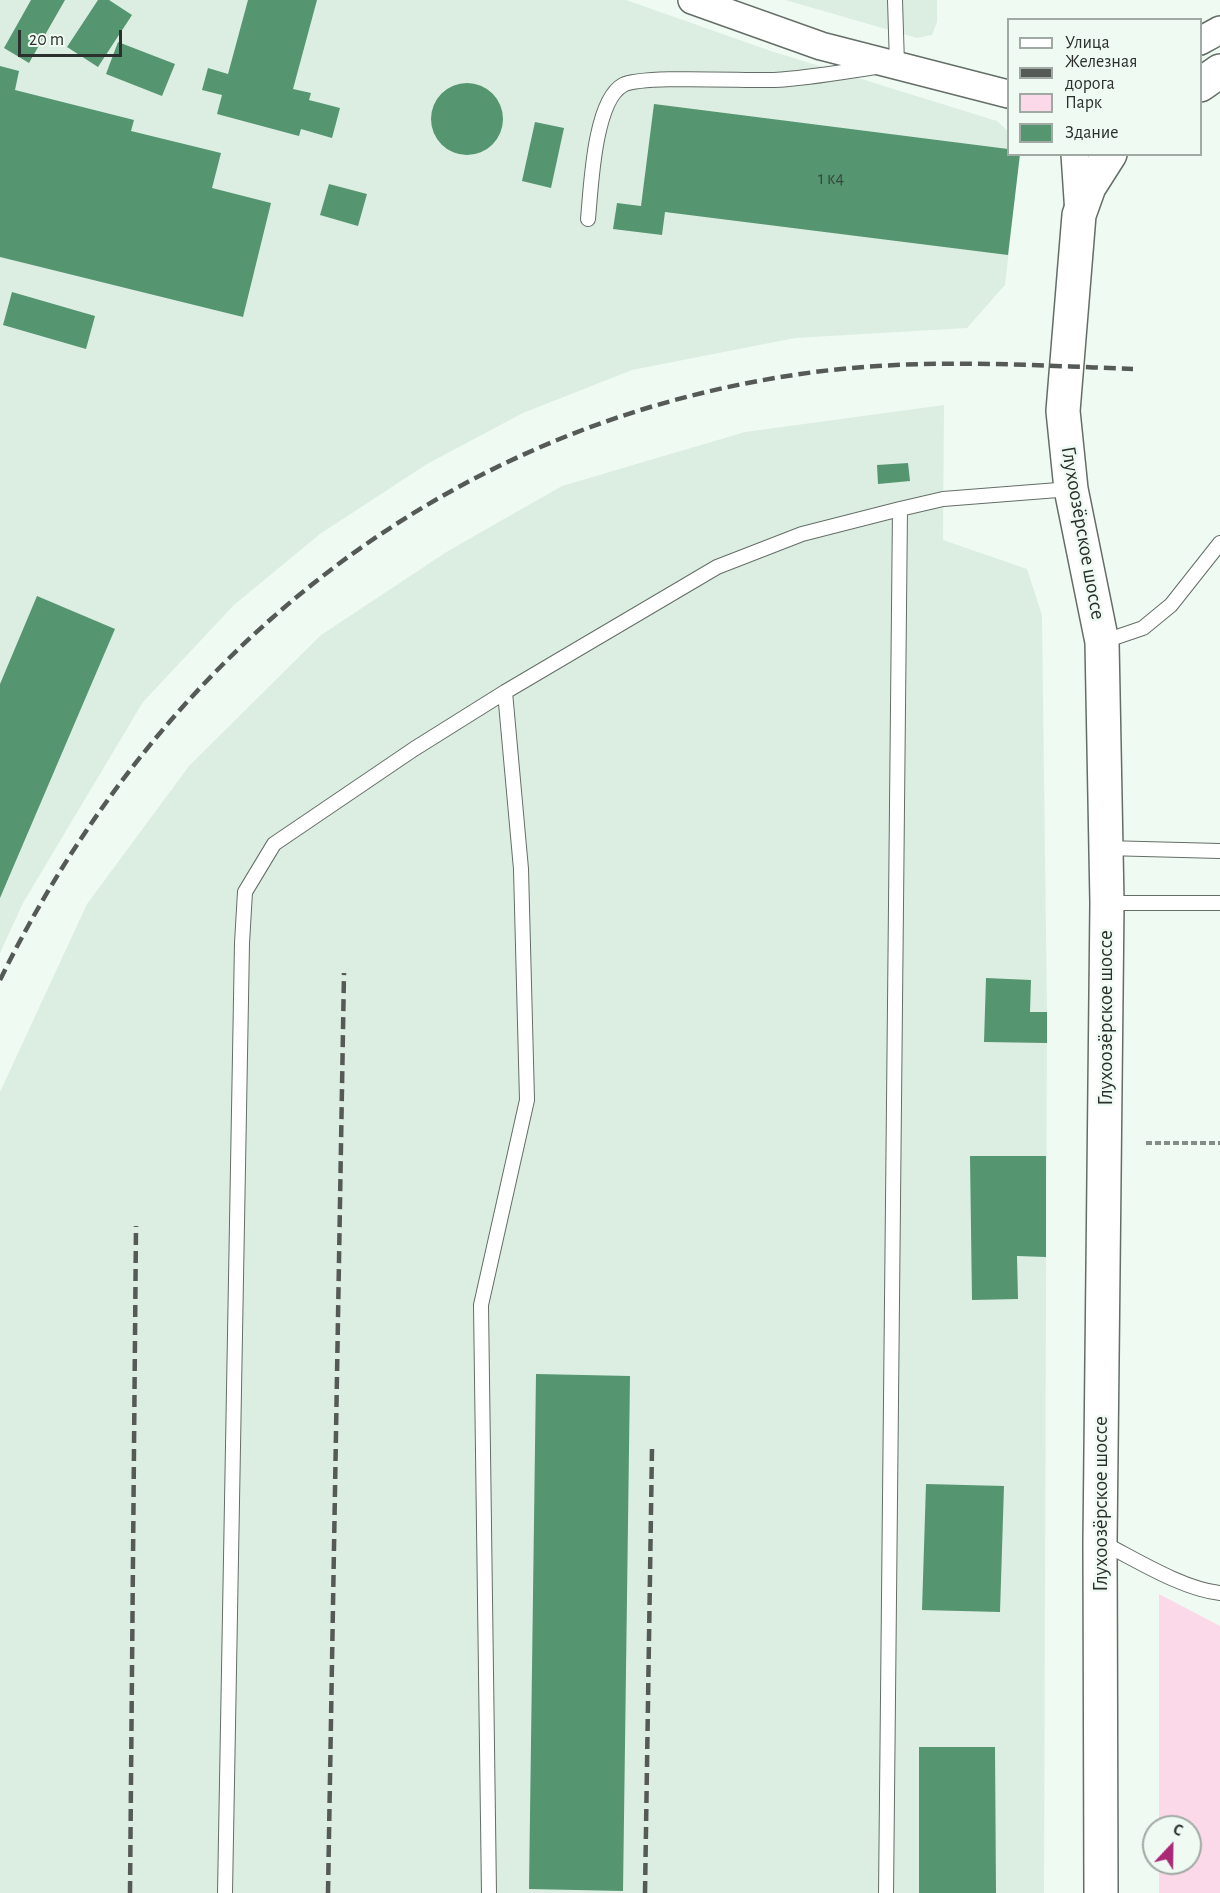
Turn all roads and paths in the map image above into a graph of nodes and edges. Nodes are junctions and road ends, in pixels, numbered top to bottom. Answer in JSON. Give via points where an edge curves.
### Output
{"nodes":[{"id":1,"x":692,"y":0,"type":"edge"},
{"id":2,"x":895,"y":0,"type":"edge"},
{"id":3,"x":1220,"y":30,"type":"edge"},
{"id":4,"x":1202,"y":40,"type":"edge"},
{"id":5,"x":1220,"y":52,"type":"edge"},
{"id":6,"x":1202,"y":59,"type":"edge"},
{"id":7,"x":897,"y":64,"type":"junction"},
{"id":8,"x":1220,"y":71,"type":"edge"},
{"id":9,"x":1202,"y":83,"type":"edge"},
{"id":10,"x":1007,"y":94,"type":"edge"},
{"id":11,"x":1075,"y":156,"type":"edge"},
{"id":12,"x":1109,"y":156,"type":"edge"},
{"id":13,"x":1079,"y":215,"type":"junction"},
{"id":14,"x":588,"y":219,"type":"dead end"},
{"id":15,"x":1071,"y":489,"type":"junction"},
{"id":16,"x":900,"y":509,"type":"junction"},
{"id":17,"x":1220,"y":543,"type":"edge"},
{"id":18,"x":1102,"y":642,"type":"junction"},
{"id":19,"x":505,"y":692,"type":"junction"},
{"id":20,"x":1105,"y":848,"type":"junction"},
{"id":21,"x":1220,"y":851,"type":"edge"},
{"id":22,"x":1107,"y":903,"type":"junction"},
{"id":23,"x":1220,"y":903,"type":"edge"},
{"id":24,"x":1146,"y":1143,"type":"dead end"},
{"id":25,"x":1220,"y":1143,"type":"edge"},
{"id":26,"x":1100,"y":1542,"type":"junction"},
{"id":27,"x":1217,"y":1594,"type":"edge"},
{"id":28,"x":225,"y":1893,"type":"edge"},
{"id":29,"x":489,"y":1893,"type":"edge"},
{"id":30,"x":886,"y":1893,"type":"edge"},
{"id":31,"x":1101,"y":1893,"type":"edge"}],
"edges":[{"from":1,"to":7,"type":"street","via":[[821,46]]},
{"from":2,"to":7,"type":"lane"},
{"from":3,"to":4,"type":"street"},
{"from":5,"to":6,"type":"street"},
{"from":7,"to":10,"type":"street"},
{"from":7,"to":14,"type":"lane","via":[[777,80],[646,81],[623,85],[606,105],[595,155]]},
{"from":8,"to":9,"type":"street"},
{"from":11,"to":13,"type":"street"},
{"from":12,"to":13,"type":"street","name":"Глухоозёрское шоссе","via":[[1089,187]]},
{"from":13,"to":15,"type":"street","name":"Глухоозёрское шоссе","via":[[1063,411]]},
{"from":15,"to":16,"type":"lane","via":[[943,499]]},
{"from":15,"to":18,"type":"street","name":"Глухоозёрское шоссе"},
{"from":16,"to":19,"type":"lane","via":[[802,534],[717,567]]},
{"from":16,"to":30,"type":"lane"},
{"from":17,"to":18,"type":"lane","via":[[1172,605],[1143,628]]},
{"from":18,"to":20,"type":"street","name":"Глухоозёрское шоссе"},
{"from":19,"to":28,"type":"lane","via":[[274,844],[245,892]]},
{"from":19,"to":29,"type":"lane","via":[[521,869],[527,1100],[481,1305]]},
{"from":20,"to":21,"type":"lane"},
{"from":20,"to":22,"type":"street","name":"Глухоозёрское шоссе"},
{"from":22,"to":23,"type":"lane"},
{"from":22,"to":26,"type":"street","name":"Глухоозёрское шоссе"},
{"from":24,"to":25,"type":"path"},
{"from":26,"to":27,"type":"lane"},
{"from":26,"to":31,"type":"street","name":"Глухоозёрское шоссе"}]}
